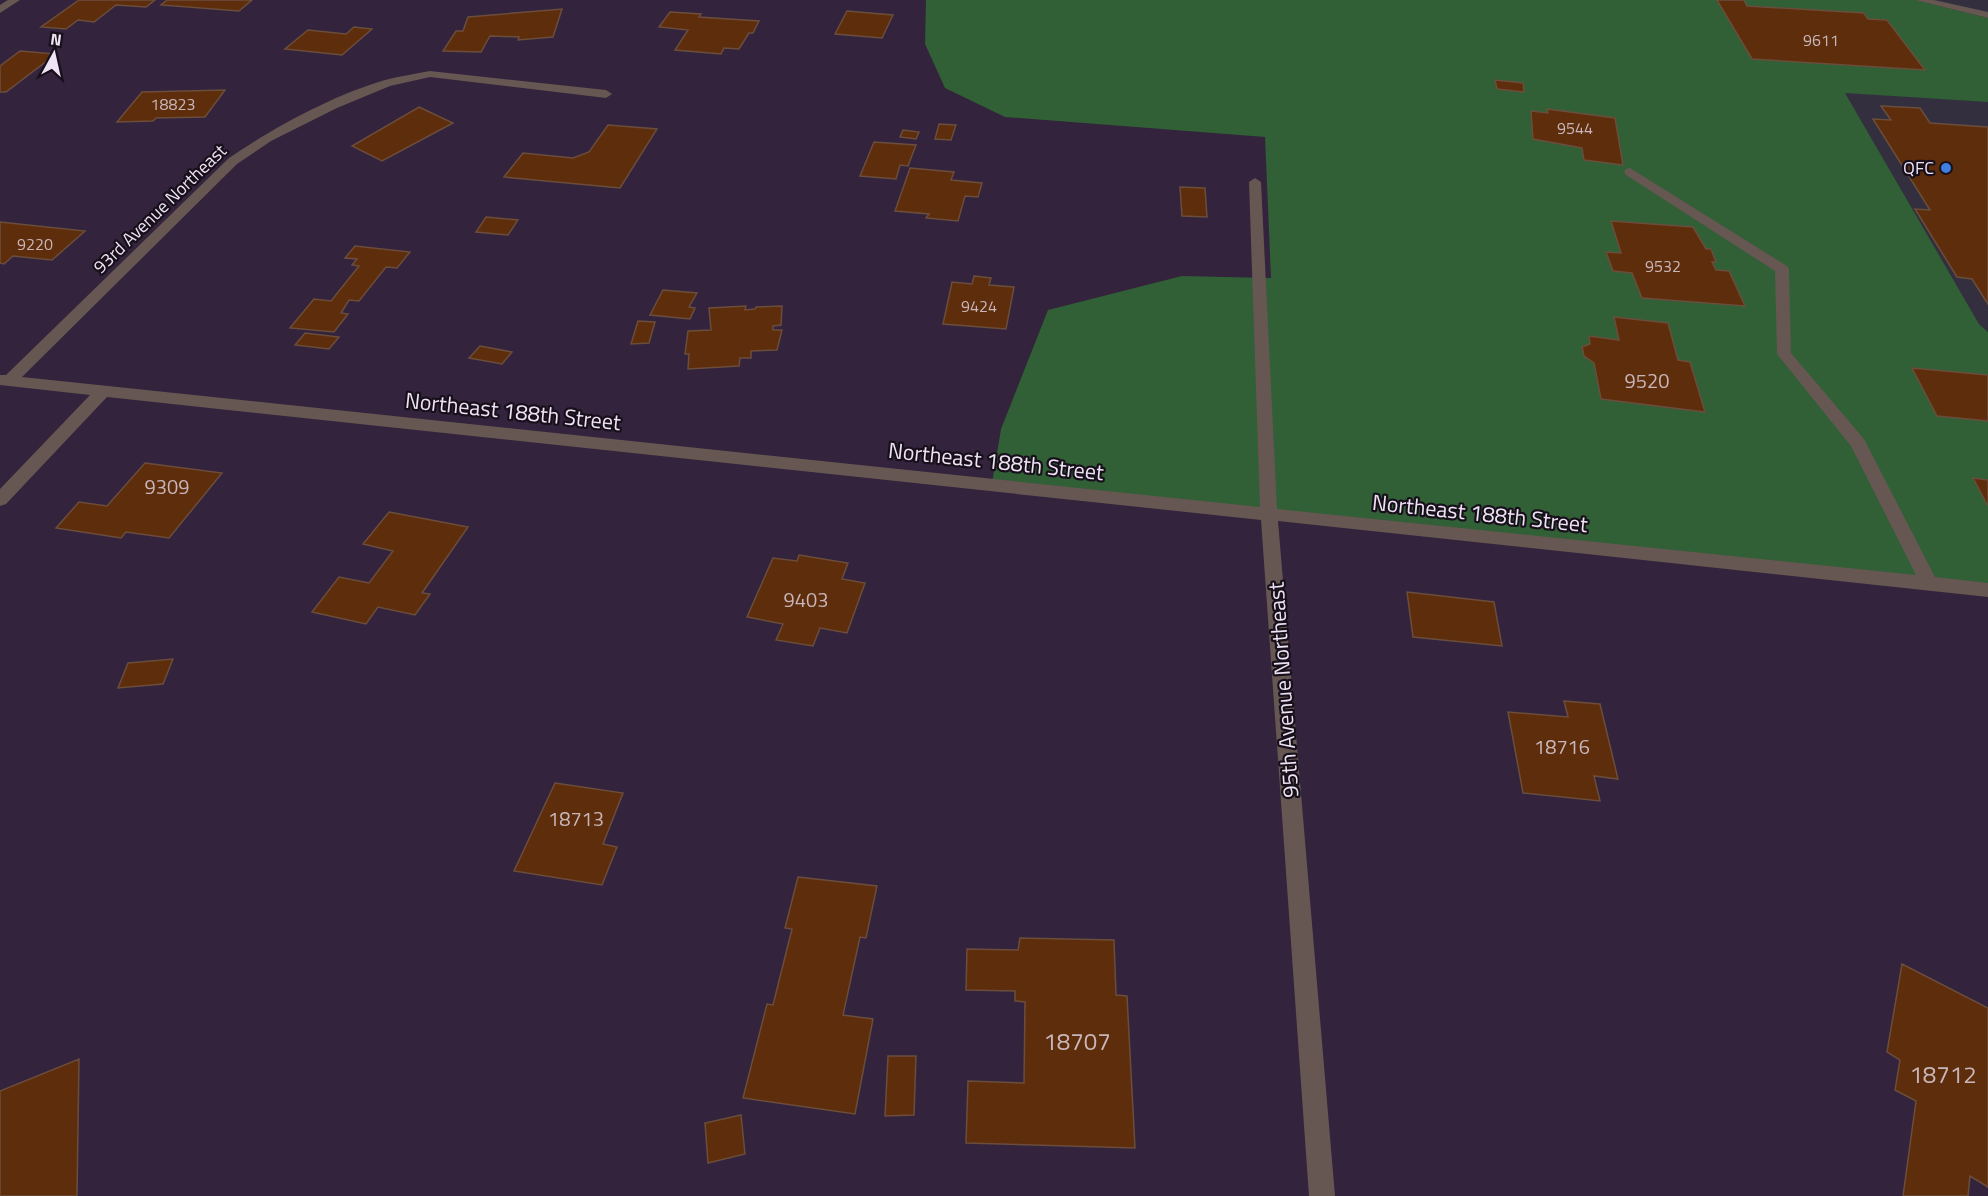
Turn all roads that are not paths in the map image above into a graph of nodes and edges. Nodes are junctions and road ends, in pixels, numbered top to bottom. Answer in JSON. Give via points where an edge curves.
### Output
{"nodes":[{"id":1,"x":15,"y":0,"type":"edge"},
{"id":2,"x":1920,"y":0,"type":"edge"},
{"id":3,"x":0,"y":10,"type":"edge"},
{"id":4,"x":1988,"y":15,"type":"edge"},
{"id":5,"x":606,"y":94,"type":"dead end"},
{"id":6,"x":1630,"y":172,"type":"dead end"},
{"id":7,"x":1255,"y":182,"type":"dead end"},
{"id":8,"x":5,"y":380,"type":"edge"},
{"id":9,"x":104,"y":390,"type":"junction"},
{"id":10,"x":0,"y":500,"type":"edge"},
{"id":11,"x":1269,"y":512,"type":"junction"},
{"id":12,"x":1929,"y":584,"type":"junction"},
{"id":13,"x":1988,"y":590,"type":"edge"},
{"id":14,"x":1322,"y":1196,"type":"edge"}],
"edges":[{"from":1,"to":3,"type":"street"},
{"from":2,"to":4,"type":"street"},
{"from":5,"to":8,"type":"street","name":"93rd Avenue Northeast","via":[[430,74],[387,83],[333,105],[267,138],[233,161]]},
{"from":6,"to":12,"type":"street","via":[[1782,269],[1784,354],[1858,443]]},
{"from":7,"to":11,"type":"street","name":"95th Avenue Northeast"},
{"from":8,"to":9,"type":"street","name":"Northeast 188th Street"},
{"from":9,"to":10,"type":"street"},
{"from":9,"to":11,"type":"street","name":"Northeast 188th Street"},
{"from":11,"to":12,"type":"street","name":"Northeast 188th Street"},
{"from":11,"to":14,"type":"street","name":"95th Avenue Northeast"},
{"from":12,"to":13,"type":"street","name":"Northeast 188th Street"}]}
